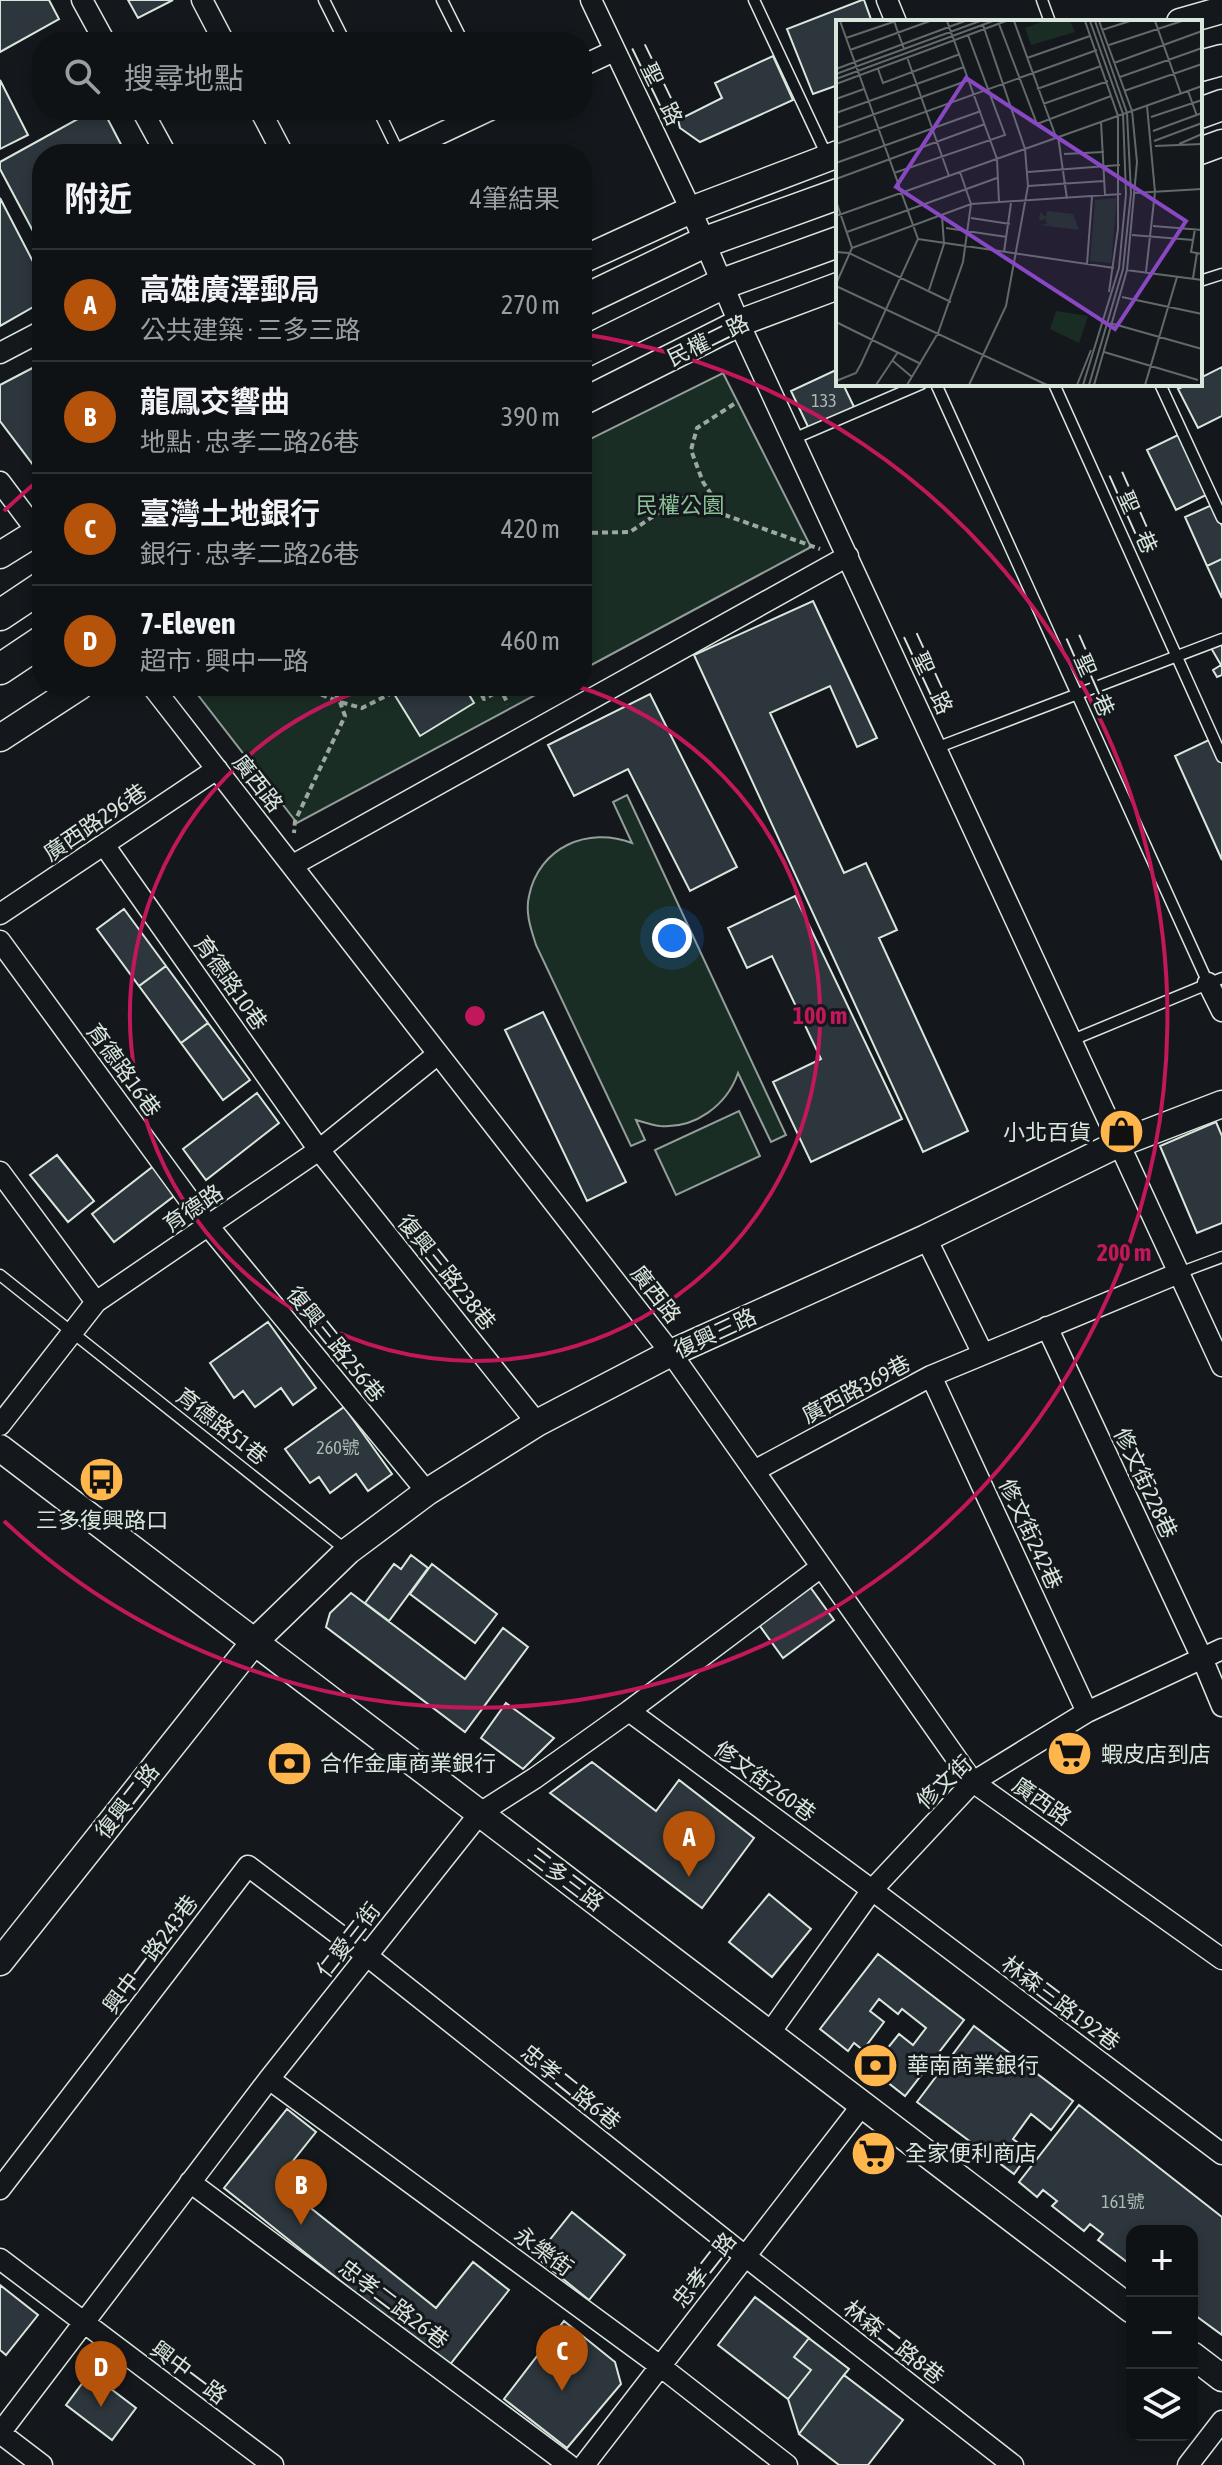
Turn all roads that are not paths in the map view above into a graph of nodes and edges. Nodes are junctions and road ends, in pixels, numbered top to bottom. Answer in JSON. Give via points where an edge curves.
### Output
{"nodes":[{"id":1,"x":82,"y":0,"type":"edge"},
{"id":2,"x":202,"y":0,"type":"edge"},
{"id":3,"x":324,"y":0,"type":"edge"},
{"id":4,"x":442,"y":0,"type":"edge"},
{"id":5,"x":591,"y":0,"type":"edge"},
{"id":6,"x":754,"y":0,"type":"edge"},
{"id":7,"x":887,"y":0,"type":"edge"},
{"id":8,"x":1042,"y":0,"type":"edge"},
{"id":9,"x":1222,"y":10,"type":"edge"},
{"id":10,"x":1186,"y":16,"type":"edge"},
{"id":11,"x":895,"y":20,"type":"edge"},
{"id":12,"x":1049,"y":20,"type":"edge"},
{"id":13,"x":100,"y":32,"type":"edge"},
{"id":14,"x":219,"y":32,"type":"edge"},
{"id":15,"x":340,"y":32,"type":"edge"},
{"id":16,"x":458,"y":32,"type":"edge"},
{"id":17,"x":614,"y":51,"type":"junction"},
{"id":18,"x":1222,"y":60,"type":"edge"},
{"id":19,"x":592,"y":61,"type":"edge"},
{"id":20,"x":1202,"y":65,"type":"edge"},
{"id":21,"x":1222,"y":105,"type":"edge"},
{"id":22,"x":1202,"y":112,"type":"edge"},
{"id":23,"x":147,"y":120,"type":"edge"},
{"id":24,"x":265,"y":120,"type":"edge"},
{"id":25,"x":383,"y":120,"type":"edge"},
{"id":26,"x":469,"y":120,"type":"edge"},
{"id":27,"x":1222,"y":143,"type":"edge"},
{"id":28,"x":161,"y":144,"type":"edge"},
{"id":29,"x":278,"y":144,"type":"edge"},
{"id":30,"x":393,"y":144,"type":"edge"},
{"id":31,"x":419,"y":144,"type":"edge"},
{"id":32,"x":1202,"y":150,"type":"edge"},
{"id":33,"x":833,"y":156,"type":"edge"},
{"id":34,"x":836,"y":195,"type":"edge"},
{"id":35,"x":691,"y":210,"type":"junction"},
{"id":36,"x":705,"y":242,"type":"junction"},
{"id":37,"x":836,"y":243,"type":"edge"},
{"id":38,"x":592,"y":255,"type":"edge"},
{"id":39,"x":1222,"y":274,"type":"edge"},
{"id":40,"x":1202,"y":280,"type":"edge"},
{"id":41,"x":722,"y":284,"type":"junction"},
{"id":42,"x":836,"y":287,"type":"edge"},
{"id":43,"x":592,"y":296,"type":"edge"},
{"id":44,"x":739,"y":323,"type":"junction"},
{"id":45,"x":32,"y":336,"type":"edge"},
{"id":46,"x":592,"y":348,"type":"edge"},
{"id":47,"x":0,"y":353,"type":"edge"},
{"id":48,"x":916,"y":386,"type":"edge"},
{"id":49,"x":937,"y":386,"type":"edge"},
{"id":50,"x":1055,"y":386,"type":"edge"},
{"id":51,"x":1161,"y":386,"type":"edge"},
{"id":52,"x":592,"y":397,"type":"edge"},
{"id":53,"x":793,"y":439,"type":"junction"},
{"id":54,"x":0,"y":482,"type":"edge"},
{"id":55,"x":1222,"y":518,"type":"edge"},
{"id":56,"x":32,"y":523,"type":"edge"},
{"id":57,"x":32,"y":537,"type":"edge"},
{"id":58,"x":0,"y":555,"type":"edge"},
{"id":59,"x":848,"y":556,"type":"junction"},
{"id":60,"x":32,"y":594,"type":"edge"},
{"id":61,"x":0,"y":615,"type":"edge"},
{"id":62,"x":1222,"y":639,"type":"edge"},
{"id":63,"x":32,"y":648,"type":"edge"},
{"id":64,"x":1177,"y":656,"type":"junction"},
{"id":65,"x":0,"y":669,"type":"edge"},
{"id":66,"x":1077,"y":693,"type":"junction"},
{"id":67,"x":65,"y":696,"type":"edge"},
{"id":68,"x":160,"y":696,"type":"edge"},
{"id":69,"x":0,"y":738,"type":"edge"},
{"id":70,"x":936,"y":748,"type":"junction"},
{"id":71,"x":1222,"y":757,"type":"edge"},
{"id":72,"x":217,"y":769,"type":"junction"},
{"id":73,"x":104,"y":845,"type":"junction"},
{"id":74,"x":293,"y":865,"type":"junction"},
{"id":75,"x":0,"y":914,"type":"edge"},
{"id":76,"x":0,"y":941,"type":"edge"},
{"id":77,"x":1215,"y":980,"type":"edge"},
{"id":78,"x":1222,"y":1011,"type":"edge"},
{"id":79,"x":1070,"y":1041,"type":"junction"},
{"id":80,"x":438,"y":1054,"type":"junction"},
{"id":81,"x":1222,"y":1104,"type":"edge"},
{"id":82,"x":1118,"y":1144,"type":"junction"},
{"id":83,"x":319,"y":1150,"type":"junction"},
{"id":84,"x":0,"y":1172,"type":"edge"},
{"id":85,"x":209,"y":1227,"type":"junction"},
{"id":86,"x":926,"y":1238,"type":"junction"},
{"id":87,"x":1222,"y":1257,"type":"edge"},
{"id":88,"x":1179,"y":1273,"type":"junction"},
{"id":89,"x":0,"y":1275,"type":"edge"},
{"id":90,"x":96,"y":1302,"type":"junction"},
{"id":91,"x":1047,"y":1327,"type":"junction"},
{"id":92,"x":71,"y":1332,"type":"junction"},
{"id":93,"x":671,"y":1353,"type":"junction"},
{"id":94,"x":983,"y":1354,"type":"junction"},
{"id":95,"x":1222,"y":1366,"type":"edge"},
{"id":96,"x":931,"y":1376,"type":"junction"},
{"id":97,"x":537,"y":1423,"type":"junction"},
{"id":98,"x":0,"y":1425,"type":"edge"},
{"id":99,"x":3,"y":1458,"type":"edge"},
{"id":100,"x":754,"y":1471,"type":"junction"},
{"id":101,"x":427,"y":1492,"type":"junction"},
{"id":102,"x":348,"y":1551,"type":"junction"},
{"id":103,"x":821,"y":1567,"type":"junction"},
{"id":104,"x":255,"y":1641,"type":"junction"},
{"id":105,"x":1222,"y":1649,"type":"edge"},
{"id":106,"x":1202,"y":1658,"type":"junction"},
{"id":107,"x":1222,"y":1706,"type":"edge"},
{"id":108,"x":629,"y":1711,"type":"junction"},
{"id":109,"x":1087,"y":1712,"type":"junction"},
{"id":110,"x":973,"y":1782,"type":"junction"},
{"id":111,"x":480,"y":1813,"type":"junction"},
{"id":112,"x":872,"y":1890,"type":"junction"},
{"id":113,"x":1218,"y":1948,"type":"edge"},
{"id":114,"x":366,"y":1955,"type":"junction"},
{"id":115,"x":0,"y":1962,"type":"edge"},
{"id":116,"x":769,"y":2034,"type":"junction"},
{"id":117,"x":269,"y":2079,"type":"junction"},
{"id":118,"x":863,"y":2104,"type":"junction"},
{"id":119,"x":1222,"y":2154,"type":"edge"},
{"id":120,"x":190,"y":2182,"type":"junction"},
{"id":121,"x":0,"y":2189,"type":"edge"},
{"id":122,"x":745,"y":2256,"type":"junction"},
{"id":123,"x":0,"y":2259,"type":"edge"},
{"id":124,"x":1126,"y":2305,"type":"edge"},
{"id":125,"x":85,"y":2323,"type":"junction"},
{"id":126,"x":1198,"y":2360,"type":"edge"},
{"id":127,"x":660,"y":2366,"type":"junction"},
{"id":128,"x":1222,"y":2378,"type":"edge"},
{"id":129,"x":1222,"y":2421,"type":"edge"},
{"id":130,"x":0,"y":2433,"type":"edge"},
{"id":131,"x":42,"y":2465,"type":"edge"},
{"id":132,"x":273,"y":2465,"type":"edge"},
{"id":133,"x":569,"y":2465,"type":"edge"},
{"id":134,"x":584,"y":2465,"type":"edge"},
{"id":135,"x":787,"y":2465,"type":"edge"},
{"id":136,"x":1013,"y":2465,"type":"edge"},
{"id":137,"x":1188,"y":2465,"type":"edge"}],
"edges":[{"from":1,"to":13,"type":"street"},
{"from":2,"to":14,"type":"street"},
{"from":3,"to":15,"type":"lane"},
{"from":4,"to":16,"type":"lane"},
{"from":5,"to":17,"type":"street","name":"二聖二路"},
{"from":6,"to":33,"type":"lane"},
{"from":7,"to":11,"type":"street"},
{"from":8,"to":12,"type":"lane"},
{"from":9,"to":10,"type":"street"},
{"from":17,"to":19,"type":"street"},
{"from":17,"to":35,"type":"street","name":"二聖二路"},
{"from":18,"to":20,"type":"main road"},
{"from":21,"to":22,"type":"main road"},
{"from":23,"to":28,"type":"street"},
{"from":24,"to":29,"type":"street"},
{"from":25,"to":30,"type":"lane"},
{"from":26,"to":31,"type":"street"},
{"from":27,"to":32,"type":"street"},
{"from":33,"to":35,"type":"street"},
{"from":34,"to":36,"type":"main road"},
{"from":35,"to":36,"type":"street","name":"二聖二路"},
{"from":35,"to":38,"type":"street"},
{"from":36,"to":41,"type":"street","name":"二聖二路"},
{"from":36,"to":43,"type":"main road"},
{"from":37,"to":41,"type":"main road","name":"民權二路"},
{"from":39,"to":40,"type":"lane"},
{"from":41,"to":44,"type":"street","name":"二聖二路"},
{"from":41,"to":46,"type":"main road","name":"民權二路"},
{"from":42,"to":44,"type":"street","name":"民權二路"},
{"from":44,"to":52,"type":"street","name":"民權二路"},
{"from":44,"to":53,"type":"street","name":"二聖二路"},
{"from":45,"to":47,"type":"street"},
{"from":48,"to":53,"type":"lane"},
{"from":49,"to":66,"type":"lane","name":"二聖一巷"},
{"from":50,"to":64,"type":"lane","name":"二聖二巷"},
{"from":51,"to":55,"type":"lane"},
{"from":53,"to":59,"type":"street","name":"二聖二路"},
{"from":54,"to":56,"type":"street"},
{"from":57,"to":58,"type":"street"},
{"from":59,"to":70,"type":"street","name":"二聖二路"},
{"from":59,"to":74,"type":"street"},
{"from":60,"to":61,"type":"main road"},
{"from":62,"to":64,"type":"lane"},
{"from":63,"to":65,"type":"main road"},
{"from":64,"to":66,"type":"lane"},
{"from":64,"to":71,"type":"lane","name":"二聖二巷"},
{"from":66,"to":70,"type":"lane"},
{"from":66,"to":77,"type":"lane","name":"二聖一巷"},
{"from":67,"to":69,"type":"street"},
{"from":68,"to":72,"type":"street","name":"廣西路"},
{"from":70,"to":79,"type":"street","name":"二聖二路"},
{"from":72,"to":73,"type":"street","name":"廣西路296巷"},
{"from":72,"to":74,"type":"street","name":"廣西路"},
{"from":73,"to":75,"type":"street","name":"廣西路296巷"},
{"from":73,"to":83,"type":"street","name":"育德路10巷"},
{"from":74,"to":80,"type":"street","name":"廣西路"},
{"from":76,"to":85,"type":"street","name":"育德路16巷"},
{"from":77,"to":78,"type":"street"},
{"from":77,"to":79,"type":"lane"},
{"from":79,"to":82,"type":"street","name":"二聖二路"},
{"from":80,"to":83,"type":"street","name":"育德路"},
{"from":80,"to":93,"type":"street","name":"廣西路"},
{"from":81,"to":82,"type":"street","name":"復興三路"},
{"from":82,"to":86,"type":"street","name":"復興三路"},
{"from":82,"to":88,"type":"street","name":"二聖二路"},
{"from":83,"to":85,"type":"street","name":"育德路"},
{"from":83,"to":97,"type":"street","name":"復興三路238巷"},
{"from":84,"to":90,"type":"street"},
{"from":85,"to":90,"type":"street","name":"育德路"},
{"from":85,"to":101,"type":"street","name":"復興三路256巷"},
{"from":86,"to":93,"type":"street","name":"復興三路"},
{"from":86,"to":94,"type":"street"},
{"from":87,"to":88,"type":"lane"},
{"from":88,"to":91,"type":"street","name":"廣西路369巷"},
{"from":88,"to":95,"type":"street","name":"二聖二路"},
{"from":89,"to":92,"type":"lane","name":"育德路51巷"},
{"from":90,"to":92,"type":"street","name":"育德路"},
{"from":91,"to":94,"type":"street","name":"廣西路369巷"},
{"from":91,"to":106,"type":"street","name":"修文街228巷"},
{"from":92,"to":98,"type":"street","name":"育德路"},
{"from":92,"to":102,"type":"lane","name":"育德路51巷"},
{"from":93,"to":97,"type":"street","name":"復興三路"},
{"from":93,"to":100,"type":"street","name":"廣西路"},
{"from":94,"to":96,"type":"street","name":"廣西路369巷"},
{"from":96,"to":100,"type":"street","name":"廣西路369巷"},
{"from":96,"to":109,"type":"street","name":"修文街242巷"},
{"from":97,"to":101,"type":"street","name":"復興三路"},
{"from":99,"to":104,"type":"street","name":"三多三路"},
{"from":100,"to":103,"type":"street","name":"廣西路"},
{"from":101,"to":102,"type":"street","name":"復興三路"},
{"from":102,"to":104,"type":"street","name":"復興三路"},
{"from":103,"to":108,"type":"street","name":"仁愛三街"},
{"from":103,"to":110,"type":"street","name":"廣西路"},
{"from":104,"to":111,"type":"street","name":"三多三路"},
{"from":104,"to":115,"type":"street","name":"復興二路"},
{"from":105,"to":106,"type":"street","name":"修文街"},
{"from":106,"to":107,"type":"street","name":"修文街228巷"},
{"from":106,"to":109,"type":"street","name":"修文街"},
{"from":108,"to":111,"type":"street","name":"仁愛三街"},
{"from":108,"to":112,"type":"street","name":"修文街260巷"},
{"from":109,"to":110,"type":"street","name":"修文街"},
{"from":110,"to":112,"type":"street","name":"修文街"},
{"from":110,"to":113,"type":"street","name":"廣西路"},
{"from":111,"to":114,"type":"street","name":"仁愛三街"},
{"from":111,"to":116,"type":"street","name":"三多三路"},
{"from":112,"to":116,"type":"street","name":"修文街"},
{"from":112,"to":119,"type":"street","name":"林森三路192巷"},
{"from":114,"to":117,"type":"street","name":"仁愛三街"},
{"from":114,"to":121,"type":"street","name":"興中一路243巷","via":[[248,1866]]},
{"from":114,"to":122,"type":"street","name":"忠孝二路6巷"},
{"from":116,"to":118,"type":"street","name":"三多三路"},
{"from":117,"to":120,"type":"street","name":"仁愛三街"},
{"from":117,"to":127,"type":"street","name":"永樂街"},
{"from":118,"to":122,"type":"street","name":"忠孝二路"},
{"from":118,"to":124,"type":"street","name":"三多三路"},
{"from":120,"to":125,"type":"street","name":"仁愛三街"},
{"from":120,"to":133,"type":"street","name":"忠孝二路26巷"},
{"from":122,"to":127,"type":"street","name":"忠孝二路"},
{"from":122,"to":136,"type":"street","name":"林森二路8巷"},
{"from":123,"to":125,"type":"street","name":"興中一路"},
{"from":125,"to":130,"type":"street","name":"仁愛三街"},
{"from":125,"to":132,"type":"street","name":"興中一路"},
{"from":126,"to":128,"type":"street"},
{"from":127,"to":134,"type":"street","name":"忠孝二路"},
{"from":127,"to":135,"type":"street","name":"永樂街"},
{"from":129,"to":137,"type":"street"},
{"from":130,"to":131,"type":"street"}]}
